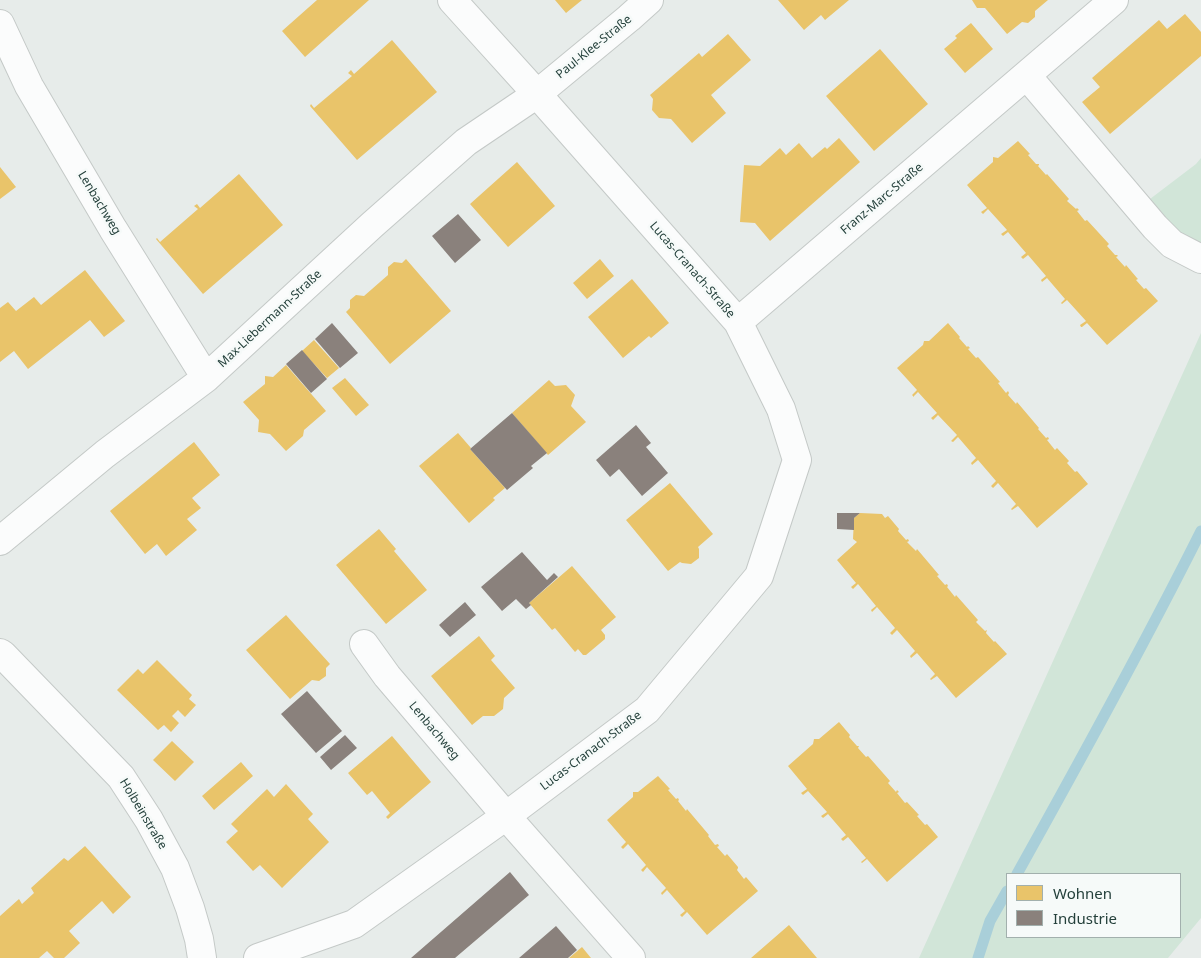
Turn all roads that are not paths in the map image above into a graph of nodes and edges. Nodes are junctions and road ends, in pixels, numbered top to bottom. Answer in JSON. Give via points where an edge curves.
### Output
{"nodes":[{"id":1,"x":452,"y":0,"type":"edge"},
{"id":2,"x":649,"y":0,"type":"edge"},
{"id":3,"x":1114,"y":0,"type":"edge"},
{"id":4,"x":0,"y":24,"type":"edge"},
{"id":5,"x":1027,"y":76,"type":"junction"},
{"id":6,"x":537,"y":94,"type":"junction"},
{"id":7,"x":1201,"y":258,"type":"edge"},
{"id":8,"x":738,"y":322,"type":"junction"},
{"id":9,"x":206,"y":378,"type":"junction"},
{"id":10,"x":0,"y":541,"type":"edge"},
{"id":11,"x":364,"y":644,"type":"dead end"},
{"id":12,"x":0,"y":653,"type":"edge"},
{"id":13,"x":506,"y":816,"type":"junction"},
{"id":14,"x":202,"y":958,"type":"edge"},
{"id":15,"x":258,"y":958,"type":"edge"},
{"id":16,"x":631,"y":958,"type":"edge"}],
"edges":[{"from":1,"to":6,"type":"street","name":"Lucas-Cranach-Straße"},
{"from":2,"to":6,"type":"street","name":"Paul-Klee-Straße"},
{"from":3,"to":5,"type":"street","name":"Franz-Marc-Straße"},
{"from":4,"to":9,"type":"street","name":"Lenbachweg","via":[[34,94]]},
{"from":5,"to":7,"type":"street","via":[[1155,227],[1172,244]]},
{"from":5,"to":8,"type":"street","name":"Franz-Marc-Straße"},
{"from":6,"to":8,"type":"street","name":"Lucas-Cranach-Straße"},
{"from":6,"to":9,"type":"street","name":"Max-Liebermann-Straße","via":[[466,142]]},
{"from":8,"to":13,"type":"street","name":"Lucas-Cranach-Straße","via":[[781,409],[796,460],[759,576],[647,710]]},
{"from":9,"to":10,"type":"street","name":"Max-Liebermann-Straße","via":[[105,454]]},
{"from":11,"to":13,"type":"street","name":"Lenbachweg","via":[[387,676]]},
{"from":12,"to":14,"type":"street","name":"Holbeinstraße","via":[[121,777],[175,868],[199,938]]},
{"from":13,"to":15,"type":"street","name":"Lucas-Cranach-Straße","via":[[354,924]]},
{"from":13,"to":16,"type":"street"}]}
